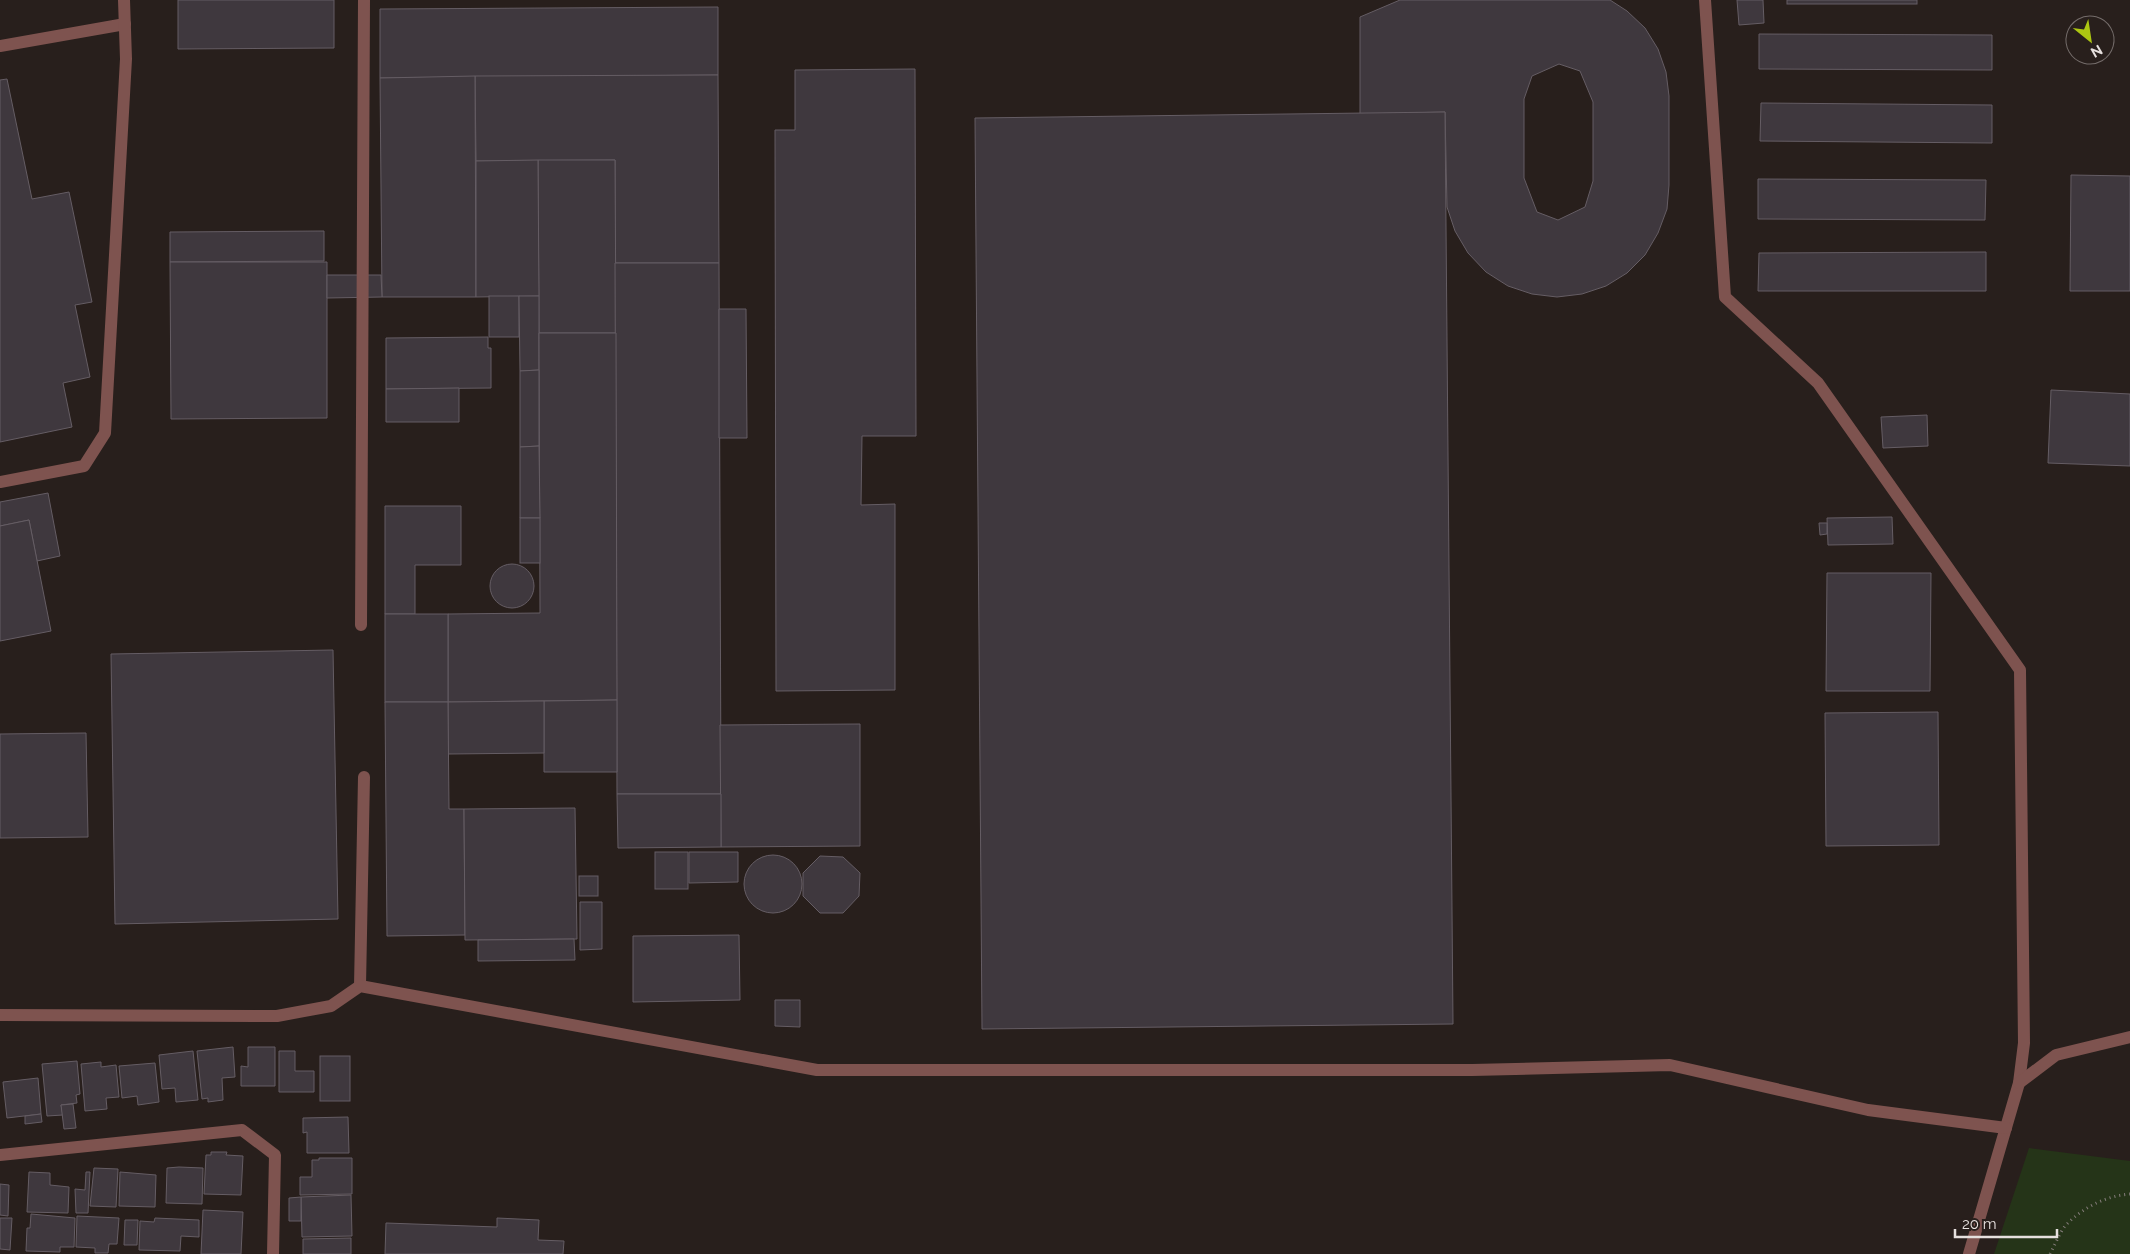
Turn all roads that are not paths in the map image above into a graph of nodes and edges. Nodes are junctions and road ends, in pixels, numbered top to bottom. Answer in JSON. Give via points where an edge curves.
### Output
{"nodes":[{"id":1,"x":124,"y":0,"type":"edge"},
{"id":2,"x":364,"y":0,"type":"edge"},
{"id":3,"x":1705,"y":0,"type":"edge"},
{"id":4,"x":125,"y":24,"type":"junction"},
{"id":5,"x":0,"y":46,"type":"edge"},
{"id":6,"x":0,"y":482,"type":"edge"},
{"id":7,"x":361,"y":625,"type":"dead end"},
{"id":8,"x":364,"y":777,"type":"dead end"},
{"id":9,"x":360,"y":986,"type":"junction"},
{"id":10,"x":0,"y":1015,"type":"edge"},
{"id":11,"x":2130,"y":1037,"type":"edge"},
{"id":12,"x":2019,"y":1083,"type":"junction"},
{"id":13,"x":2006,"y":1128,"type":"junction"},
{"id":14,"x":0,"y":1155,"type":"edge"},
{"id":15,"x":273,"y":1254,"type":"edge"},
{"id":16,"x":1969,"y":1254,"type":"edge"}],
"edges":[{"from":1,"to":4,"type":"street"},
{"from":2,"to":7,"type":"street"},
{"from":3,"to":12,"type":"street","via":[[1725,297],[1818,383],[2020,670],[2024,1043]]},
{"from":4,"to":5,"type":"street"},
{"from":4,"to":6,"type":"street","via":[[126,59],[105,433],[84,466]]},
{"from":8,"to":9,"type":"street"},
{"from":9,"to":10,"type":"street","via":[[331,1006],[277,1016]]},
{"from":9,"to":13,"type":"street","via":[[817,1070],[1472,1070],[1670,1065],[1868,1110]]},
{"from":11,"to":12,"type":"street","via":[[2056,1054]]},
{"from":12,"to":13,"type":"street"},
{"from":13,"to":16,"type":"street"},
{"from":14,"to":15,"type":"street","via":[[242,1130],[275,1155]]}]}
